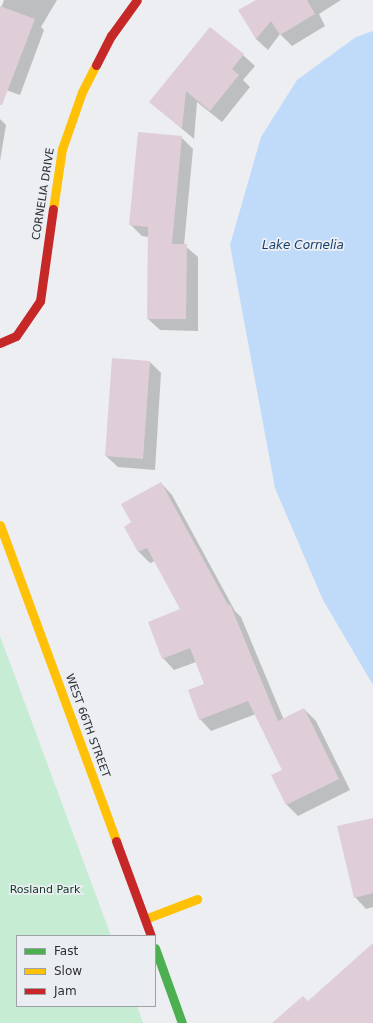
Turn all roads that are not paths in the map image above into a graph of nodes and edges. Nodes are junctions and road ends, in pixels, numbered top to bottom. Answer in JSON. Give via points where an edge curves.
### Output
{"nodes":[{"id":1,"x":137,"y":0,"type":"edge"},
{"id":2,"x":0,"y":343,"type":"edge"},
{"id":3,"x":0,"y":525,"type":"edge"},
{"id":4,"x":197,"y":899,"type":"dead end"},
{"id":5,"x":145,"y":919,"type":"junction"},
{"id":6,"x":151,"y":935,"type":"edge"},
{"id":7,"x":156,"y":951,"type":"edge"},
{"id":8,"x":182,"y":1023,"type":"edge"}],
"edges":[{"from":1,"to":2,"type":"street","name":"CORNELIA DRIVE","via":[[111,36],[86,85],[62,149],[40,301],[16,336]]},
{"from":3,"to":5,"type":"street","name":"WEST 66TH STREET"},
{"from":4,"to":5,"type":"street"},
{"from":5,"to":6,"type":"street","name":"WEST 66TH STREET"},
{"from":7,"to":8,"type":"street"}]}
